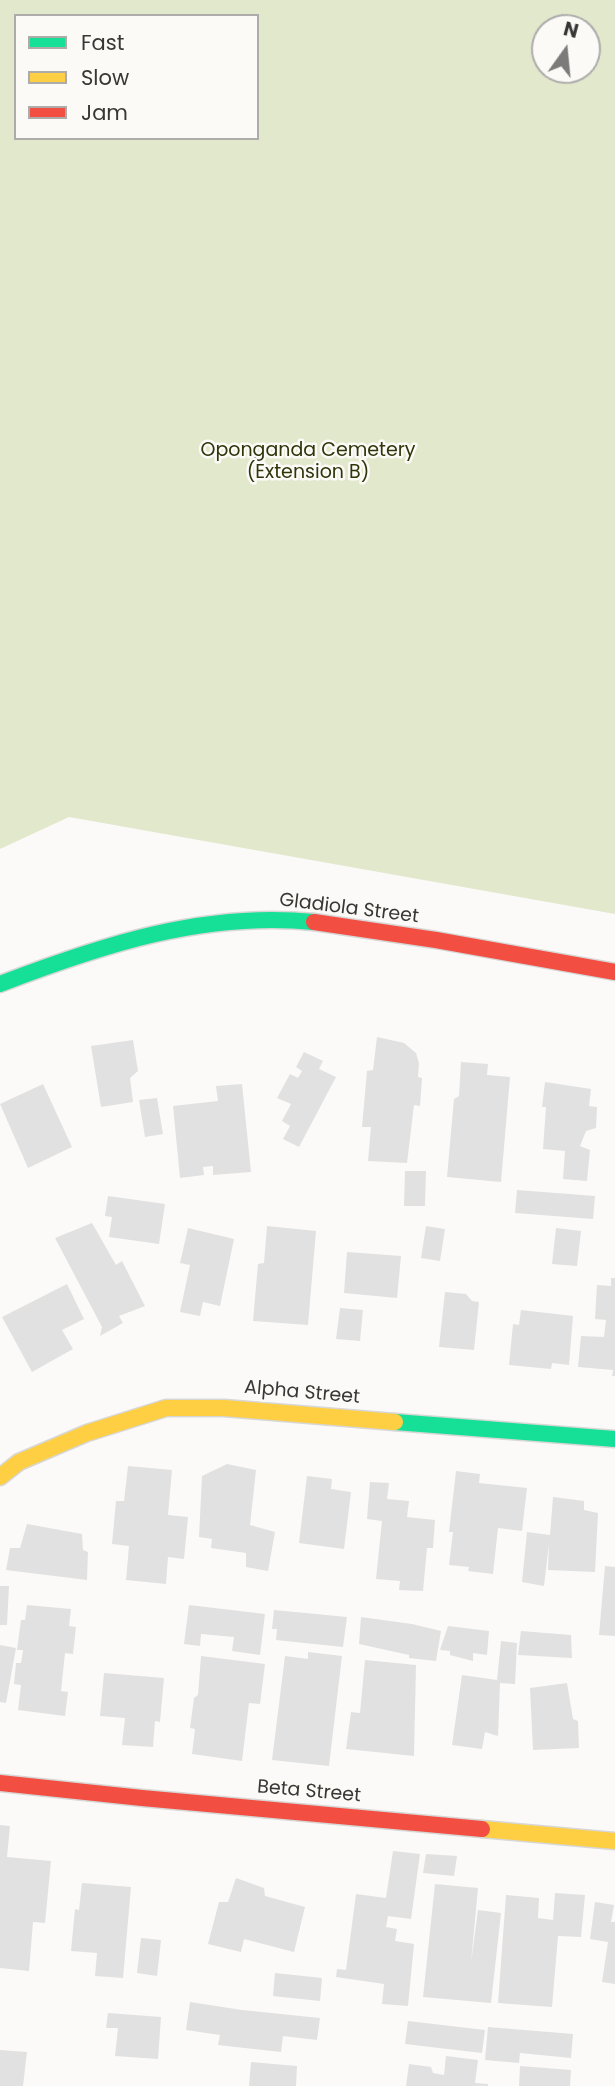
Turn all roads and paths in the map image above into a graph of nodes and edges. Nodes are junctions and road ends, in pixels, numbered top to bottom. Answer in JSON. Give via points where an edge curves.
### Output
{"nodes":[{"id":1,"x":615,"y":972,"type":"edge"},
{"id":2,"x":0,"y":984,"type":"edge"},
{"id":3,"x":615,"y":1440,"type":"edge"},
{"id":4,"x":0,"y":1477,"type":"edge"},
{"id":5,"x":0,"y":1783,"type":"edge"},
{"id":6,"x":615,"y":1841,"type":"edge"}],
"edges":[{"from":1,"to":2,"type":"street","name":"Gladiola Street","via":[[354,927],[241,920],[139,936]]},
{"from":3,"to":4,"type":"street","name":"Alpha Street","via":[[224,1408],[166,1408],[87,1433],[19,1462]]},
{"from":5,"to":6,"type":"street","name":"Beta Street"}]}
